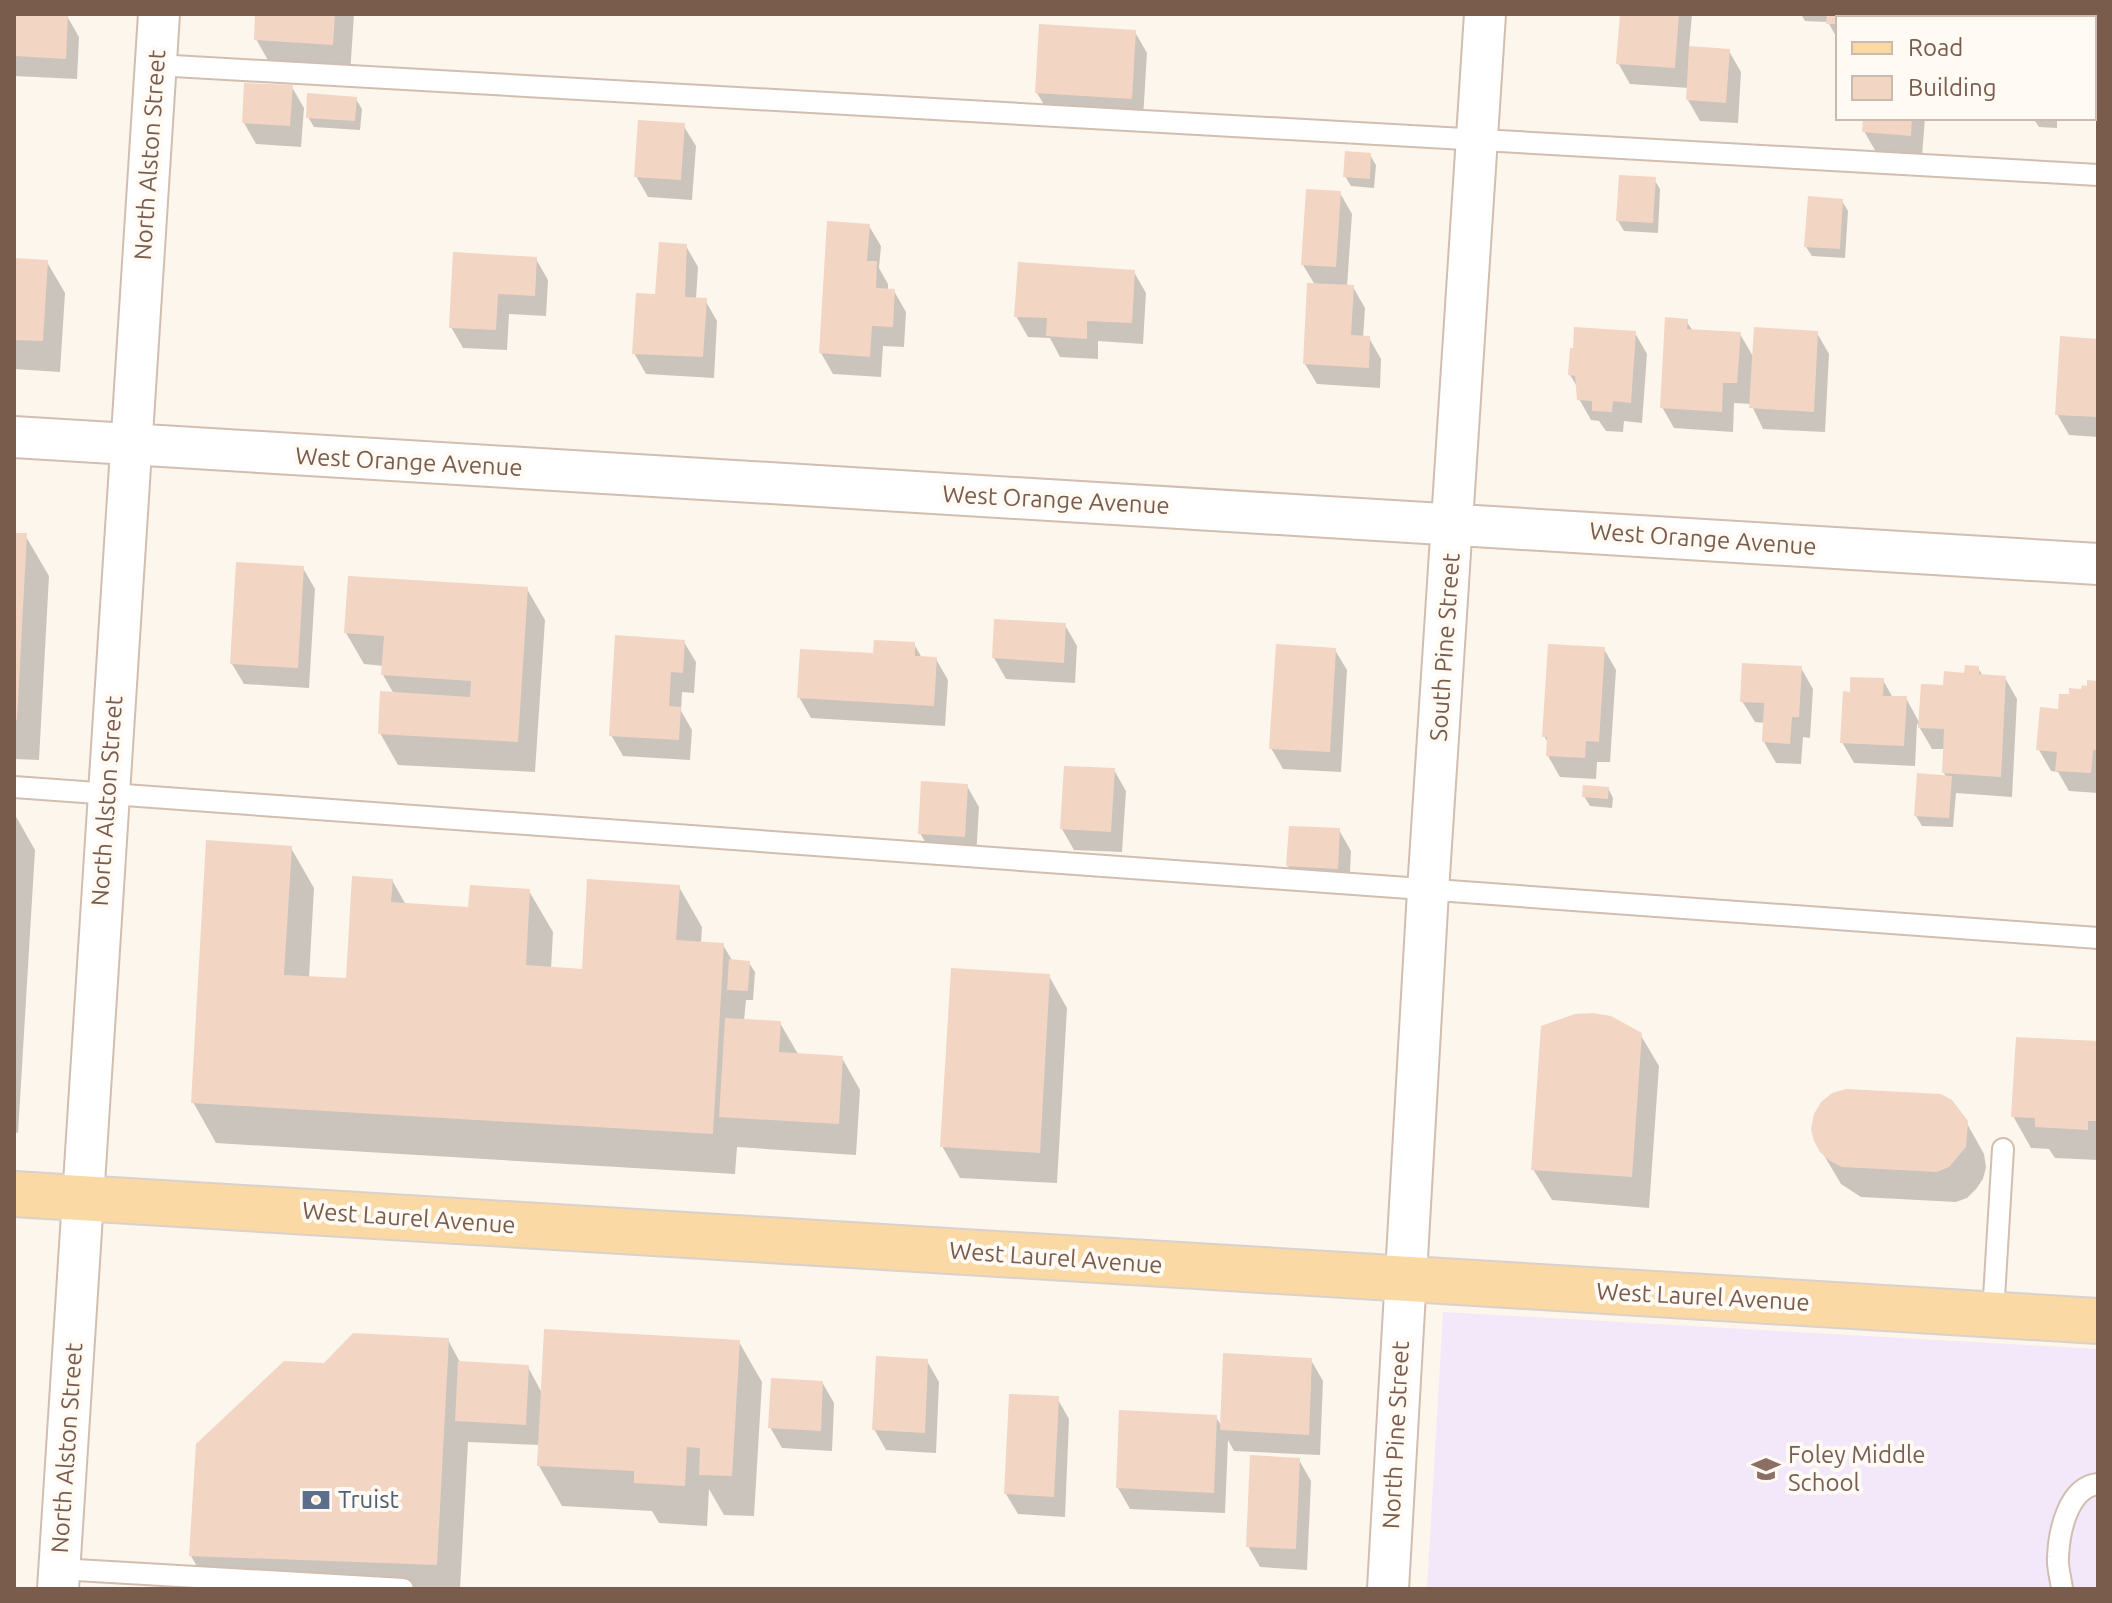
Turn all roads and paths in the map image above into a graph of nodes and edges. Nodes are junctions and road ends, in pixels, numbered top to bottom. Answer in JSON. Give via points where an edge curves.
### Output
{"nodes":[{"id":1,"x":159,"y":14,"type":"edge"},
{"id":2,"x":1485,"y":14,"type":"edge"},
{"id":3,"x":156,"y":65,"type":"junction"},
{"id":4,"x":1478,"y":141,"type":"junction"},
{"id":5,"x":2098,"y":175,"type":"edge"},
{"id":6,"x":14,"y":437,"type":"edge"},
{"id":7,"x":132,"y":445,"type":"junction"},
{"id":8,"x":1454,"y":524,"type":"junction"},
{"id":9,"x":2098,"y":564,"type":"edge"},
{"id":10,"x":14,"y":787,"type":"edge"},
{"id":11,"x":107,"y":792,"type":"junction"},
{"id":12,"x":1428,"y":891,"type":"junction"},
{"id":13,"x":2098,"y":938,"type":"edge"},
{"id":14,"x":2003,"y":1149,"type":"dead end"},
{"id":15,"x":14,"y":1194,"type":"edge"},
{"id":16,"x":83,"y":1197,"type":"junction"},
{"id":17,"x":1404,"y":1280,"type":"junction"},
{"id":18,"x":1993,"y":1314,"type":"junction"},
{"id":19,"x":2098,"y":1321,"type":"edge"},
{"id":20,"x":2098,"y":1484,"type":"edge"},
{"id":21,"x":58,"y":1579,"type":"edge"},
{"id":22,"x":309,"y":1586,"type":"edge"},
{"id":23,"x":403,"y":1589,"type":"edge"},
{"id":24,"x":1388,"y":1589,"type":"edge"},
{"id":25,"x":2062,"y":1589,"type":"edge"}],
"edges":[{"from":1,"to":3,"type":"street","name":"North Alston Street"},
{"from":2,"to":4,"type":"street","name":"South Pine Street"},
{"from":3,"to":4,"type":"lane"},
{"from":3,"to":7,"type":"street","name":"North Alston Street"},
{"from":4,"to":5,"type":"lane"},
{"from":4,"to":8,"type":"street","name":"South Pine Street"},
{"from":6,"to":7,"type":"street","name":"West Orange Avenue"},
{"from":7,"to":8,"type":"street","name":"West Orange Avenue"},
{"from":7,"to":11,"type":"street","name":"North Alston Street"},
{"from":8,"to":9,"type":"street","name":"West Orange Avenue"},
{"from":8,"to":12,"type":"street","name":"South Pine Street"},
{"from":10,"to":11,"type":"lane"},
{"from":11,"to":12,"type":"lane"},
{"from":11,"to":16,"type":"street","name":"North Alston Street"},
{"from":12,"to":13,"type":"lane"},
{"from":12,"to":17,"type":"street","name":"South Pine Street"},
{"from":14,"to":18,"type":"lane"},
{"from":15,"to":16,"type":"main road","name":"West Laurel Avenue"},
{"from":16,"to":17,"type":"main road","name":"West Laurel Avenue"},
{"from":16,"to":21,"type":"street","name":"North Alston Street"},
{"from":17,"to":18,"type":"main road","name":"West Laurel Avenue"},
{"from":17,"to":24,"type":"street","name":"North Pine Street"},
{"from":18,"to":19,"type":"main road","name":"West Laurel Avenue"},
{"from":20,"to":25,"type":"lane","via":[[2077,1494],[2064,1519],[2057,1559]]},
{"from":21,"to":22,"type":"lane"},
{"from":22,"to":23,"type":"lane"}]}
